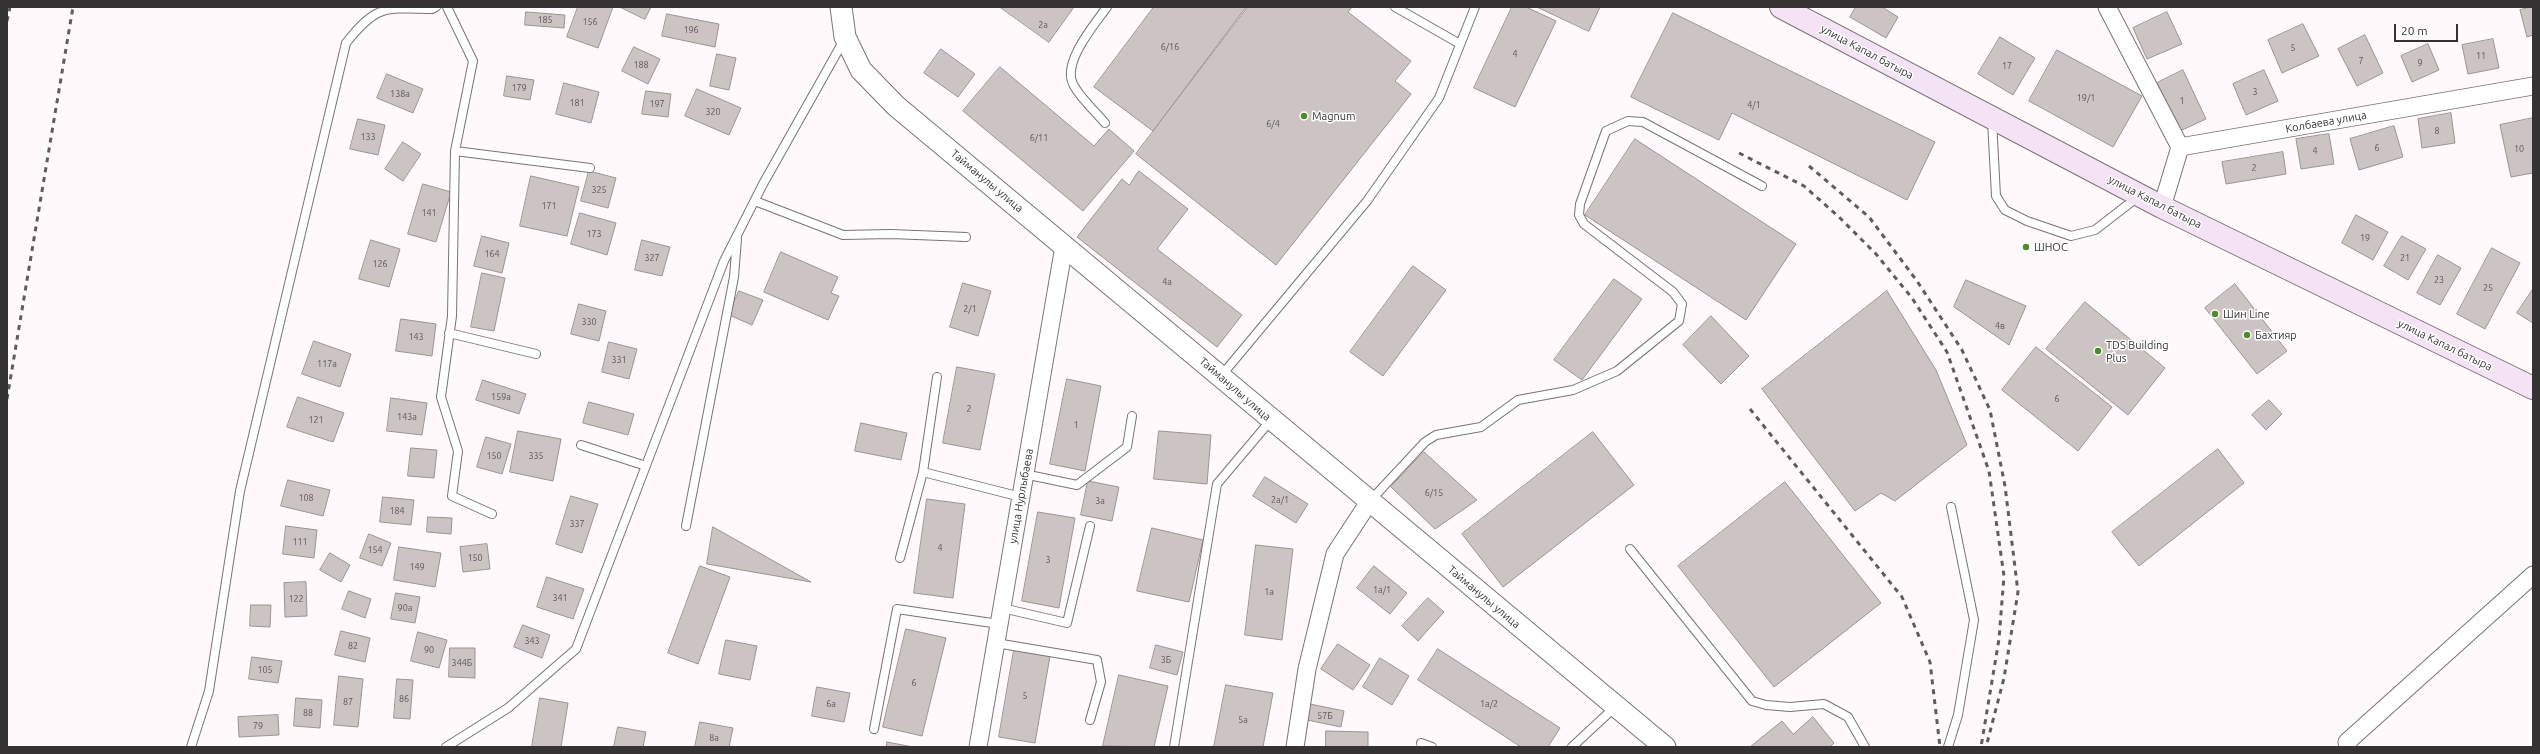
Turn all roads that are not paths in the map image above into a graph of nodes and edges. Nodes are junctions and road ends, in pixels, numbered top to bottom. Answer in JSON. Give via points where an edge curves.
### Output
{"nodes":[{"id":1,"x":436,"y":7,"type":"edge"},
{"id":2,"x":447,"y":7,"type":"edge"},
{"id":3,"x":841,"y":7,"type":"edge"},
{"id":4,"x":1107,"y":7,"type":"edge"},
{"id":5,"x":1395,"y":7,"type":"edge"},
{"id":6,"x":1475,"y":7,"type":"edge"},
{"id":7,"x":1781,"y":7,"type":"edge"},
{"id":8,"x":2107,"y":7,"type":"edge"},
{"id":9,"x":845,"y":37,"type":"junction"},
{"id":10,"x":1460,"y":44,"type":"junction"},
{"id":11,"x":2533,"y":86,"type":"edge"},
{"id":12,"x":1992,"y":117,"type":"junction"},
{"id":13,"x":1105,"y":123,"type":"dead end"},
{"id":14,"x":2180,"y":147,"type":"junction"},
{"id":15,"x":455,"y":151,"type":"junction"},
{"id":16,"x":590,"y":168,"type":"dead end"},
{"id":17,"x":1762,"y":186,"type":"dead end"},
{"id":18,"x":2140,"y":195,"type":"junction"},
{"id":19,"x":755,"y":201,"type":"junction"},
{"id":20,"x":2162,"y":207,"type":"junction"},
{"id":21,"x":737,"y":234,"type":"junction"},
{"id":22,"x":966,"y":237,"type":"dead end"},
{"id":23,"x":1064,"y":246,"type":"junction"},
{"id":24,"x":449,"y":333,"type":"junction"},
{"id":25,"x":536,"y":354,"type":"dead end"},
{"id":26,"x":1221,"y":376,"type":"junction"},
{"id":27,"x":937,"y":377,"type":"dead end"},
{"id":28,"x":2533,"y":388,"type":"edge"},
{"id":29,"x":1132,"y":416,"type":"dead end"},
{"id":30,"x":1271,"y":420,"type":"junction"},
{"id":31,"x":581,"y":445,"type":"dead end"},
{"id":32,"x":646,"y":466,"type":"junction"},
{"id":33,"x":923,"y":472,"type":"junction"},
{"id":34,"x":1024,"y":474,"type":"junction"},
{"id":35,"x":1021,"y":497,"type":"junction"},
{"id":36,"x":1369,"y":502,"type":"junction"},
{"id":37,"x":1951,"y":507,"type":"dead end"},
{"id":38,"x":492,"y":514,"type":"dead end"},
{"id":39,"x":686,"y":526,"type":"dead end"},
{"id":40,"x":1090,"y":526,"type":"dead end"},
{"id":41,"x":1630,"y":550,"type":"dead end"},
{"id":42,"x":900,"y":558,"type":"dead end"},
{"id":43,"x":2533,"y":575,"type":"edge"},
{"id":44,"x":1000,"y":616,"type":"junction"},
{"id":45,"x":996,"y":644,"type":"junction"},
{"id":46,"x":1616,"y":706,"type":"junction"},
{"id":47,"x":1090,"y":720,"type":"dead end"},
{"id":48,"x":874,"y":729,"type":"dead end"},
{"id":49,"x":1421,"y":743,"type":"dead end"},
{"id":50,"x":191,"y":747,"type":"edge"},
{"id":51,"x":446,"y":747,"type":"edge"},
{"id":52,"x":978,"y":747,"type":"edge"},
{"id":53,"x":1174,"y":747,"type":"edge"},
{"id":54,"x":1295,"y":747,"type":"edge"},
{"id":55,"x":1432,"y":747,"type":"edge"},
{"id":56,"x":1572,"y":747,"type":"edge"},
{"id":57,"x":1665,"y":747,"type":"edge"},
{"id":58,"x":1865,"y":747,"type":"edge"},
{"id":59,"x":1948,"y":747,"type":"edge"},
{"id":60,"x":2348,"y":747,"type":"edge"}],
"edges":[{"from":1,"to":50,"type":"lane","via":[[387,8],[363,22],[346,43],[240,491],[209,691]]},
{"from":2,"to":15,"type":"lane","via":[[473,61]]},
{"from":3,"to":9,"type":"street","name":"Тайманулы улица"},
{"from":4,"to":13,"type":"lane","via":[[1080,45],[1072,66],[1072,83]]},
{"from":5,"to":10,"type":"lane"},
{"from":6,"to":10,"type":"lane"},
{"from":7,"to":12,"type":"main road","name":"улица Капал батыра"},
{"from":8,"to":14,"type":"street"},
{"from":9,"to":19,"type":"lane"},
{"from":9,"to":23,"type":"street","name":"Тайманулы улица","via":[[861,70],[896,106]]},
{"from":10,"to":26,"type":"lane","via":[[1439,98],[1367,201]]},
{"from":11,"to":14,"type":"street","name":"Колбаева улица"},
{"from":12,"to":18,"type":"main road","name":"улица Капал батыра"},
{"from":12,"to":18,"type":"lane","via":[[1996,196],[2005,210],[2027,221],[2071,236],[2095,230]]},
{"from":14,"to":20,"type":"street"},
{"from":15,"to":16,"type":"lane"},
{"from":15,"to":24,"type":"lane"},
{"from":17,"to":36,"type":"lane","via":[[1643,122],[1628,121],[1606,131],[1580,204],[1579,215],[1584,224],[1673,292],[1682,304],[1678,321],[1617,372],[1573,390],[1518,400],[1481,427],[1436,435],[1425,442]]},
{"from":18,"to":20,"type":"main road","name":"улица Капал батыра"},
{"from":19,"to":21,"type":"lane"},
{"from":19,"to":22,"type":"lane","via":[[843,235]]},
{"from":20,"to":28,"type":"main road","name":"улица Капал батыра"},
{"from":21,"to":32,"type":"lane","via":[[724,261]]},
{"from":21,"to":39,"type":"lane","via":[[734,277]]},
{"from":23,"to":26,"type":"street","name":"Тайманулы улица"},
{"from":23,"to":34,"type":"street","name":"улица Нурлыбаева"},
{"from":24,"to":25,"type":"lane"},
{"from":24,"to":38,"type":"lane","via":[[441,397],[458,452],[452,496]]},
{"from":26,"to":30,"type":"street","name":"Тайманулы улица"},
{"from":27,"to":33,"type":"lane"},
{"from":29,"to":34,"type":"lane","via":[[1127,447],[1077,485]]},
{"from":30,"to":36,"type":"street","name":"Тайманулы улица"},
{"from":30,"to":53,"type":"lane","via":[[1218,484]]},
{"from":31,"to":32,"type":"lane"},
{"from":32,"to":51,"type":"lane","via":[[576,649],[508,708]]},
{"from":33,"to":35,"type":"lane"},
{"from":33,"to":42,"type":"lane"},
{"from":34,"to":35,"type":"street","name":"улица Нурлыбаева"},
{"from":35,"to":44,"type":"street","name":"улица Нурлыбаева"},
{"from":36,"to":46,"type":"street","name":"Тайманулы улица"},
{"from":36,"to":54,"type":"street","via":[[1335,554],[1307,669]]},
{"from":37,"to":59,"type":"lane","via":[[1974,620],[1958,715]]},
{"from":40,"to":44,"type":"lane","via":[[1067,623]]},
{"from":41,"to":58,"type":"lane","via":[[1752,701],[1790,707],[1824,704],[1848,717]]},
{"from":43,"to":60,"type":"street","via":[[2347,742]]},
{"from":44,"to":45,"type":"street","name":"улица Нурлыбаева"},
{"from":44,"to":48,"type":"lane","via":[[897,609]]},
{"from":45,"to":47,"type":"lane","via":[[1097,660],[1101,682]]},
{"from":45,"to":52,"type":"street","name":"улица Нурлыбаева"},
{"from":46,"to":56,"type":"lane"},
{"from":46,"to":57,"type":"street","name":"Тайманулы улица"},
{"from":49,"to":55,"type":"lane"}]}
